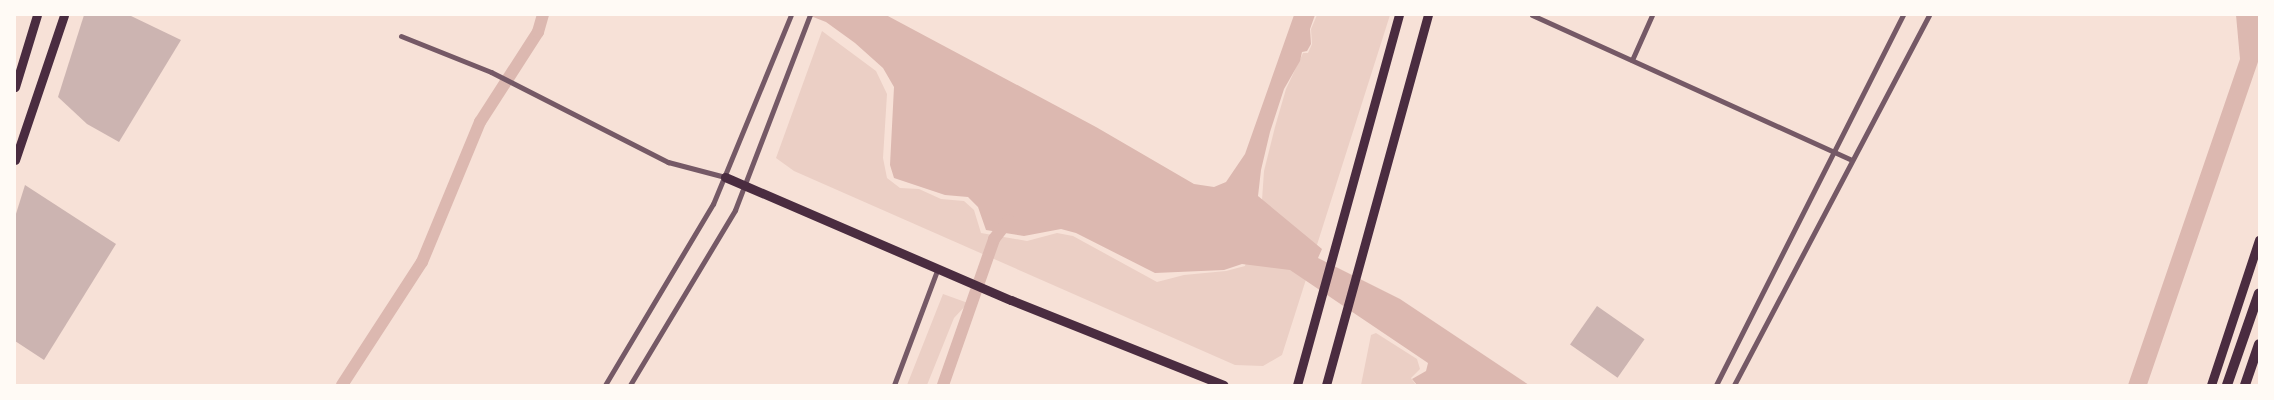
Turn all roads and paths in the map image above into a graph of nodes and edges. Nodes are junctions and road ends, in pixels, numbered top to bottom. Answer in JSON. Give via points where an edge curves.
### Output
{"nodes":[{"id":1,"x":37,"y":15,"type":"edge"},
{"id":2,"x":64,"y":15,"type":"edge"},
{"id":3,"x":810,"y":15,"type":"edge"},
{"id":4,"x":1399,"y":15,"type":"edge"},
{"id":5,"x":1428,"y":15,"type":"edge"},
{"id":6,"x":1532,"y":15,"type":"edge"},
{"id":7,"x":1652,"y":15,"type":"edge"},
{"id":8,"x":1903,"y":15,"type":"edge"},
{"id":9,"x":1929,"y":15,"type":"edge"},
{"id":10,"x":790,"y":16,"type":"edge"},
{"id":11,"x":401,"y":36,"type":"dead end"},
{"id":12,"x":1632,"y":60,"type":"junction"},
{"id":13,"x":15,"y":87,"type":"edge"},
{"id":14,"x":1832,"y":152,"type":"junction"},
{"id":15,"x":15,"y":160,"type":"edge"},
{"id":16,"x":1851,"y":160,"type":"junction"},
{"id":17,"x":724,"y":177,"type":"junction"},
{"id":18,"x":745,"y":184,"type":"junction"},
{"id":19,"x":2259,"y":240,"type":"edge"},
{"id":20,"x":938,"y":268,"type":"junction"},
{"id":21,"x":2259,"y":293,"type":"edge"},
{"id":22,"x":2259,"y":344,"type":"edge"},
{"id":23,"x":605,"y":385,"type":"edge"},
{"id":24,"x":630,"y":385,"type":"edge"},
{"id":25,"x":894,"y":385,"type":"edge"},
{"id":26,"x":1224,"y":385,"type":"edge"},
{"id":27,"x":1298,"y":385,"type":"edge"},
{"id":28,"x":1326,"y":385,"type":"edge"},
{"id":29,"x":1716,"y":385,"type":"edge"},
{"id":30,"x":1734,"y":385,"type":"edge"},
{"id":31,"x":2211,"y":385,"type":"edge"},
{"id":32,"x":2227,"y":385,"type":"edge"},
{"id":33,"x":2245,"y":385,"type":"edge"}],
"edges":[{"from":1,"to":13,"type":"main road"},
{"from":2,"to":15,"type":"main road"},
{"from":3,"to":18,"type":"street"},
{"from":4,"to":27,"type":"main road"},
{"from":5,"to":28,"type":"main road"},
{"from":6,"to":12,"type":"street"},
{"from":7,"to":12,"type":"street"},
{"from":8,"to":14,"type":"street"},
{"from":9,"to":16,"type":"street"},
{"from":10,"to":17,"type":"street"},
{"from":11,"to":17,"type":"street","via":[[491,72],[668,162]]},
{"from":12,"to":14,"type":"street"},
{"from":14,"to":16,"type":"street"},
{"from":14,"to":29,"type":"street"},
{"from":16,"to":30,"type":"street"},
{"from":17,"to":18,"type":"main road"},
{"from":17,"to":23,"type":"street","via":[[713,204]]},
{"from":18,"to":20,"type":"main road"},
{"from":18,"to":24,"type":"street","via":[[735,210]]},
{"from":19,"to":31,"type":"main road"},
{"from":20,"to":25,"type":"street"},
{"from":20,"to":26,"type":"main road"},
{"from":21,"to":32,"type":"highway"},
{"from":22,"to":33,"type":"highway"}]}
